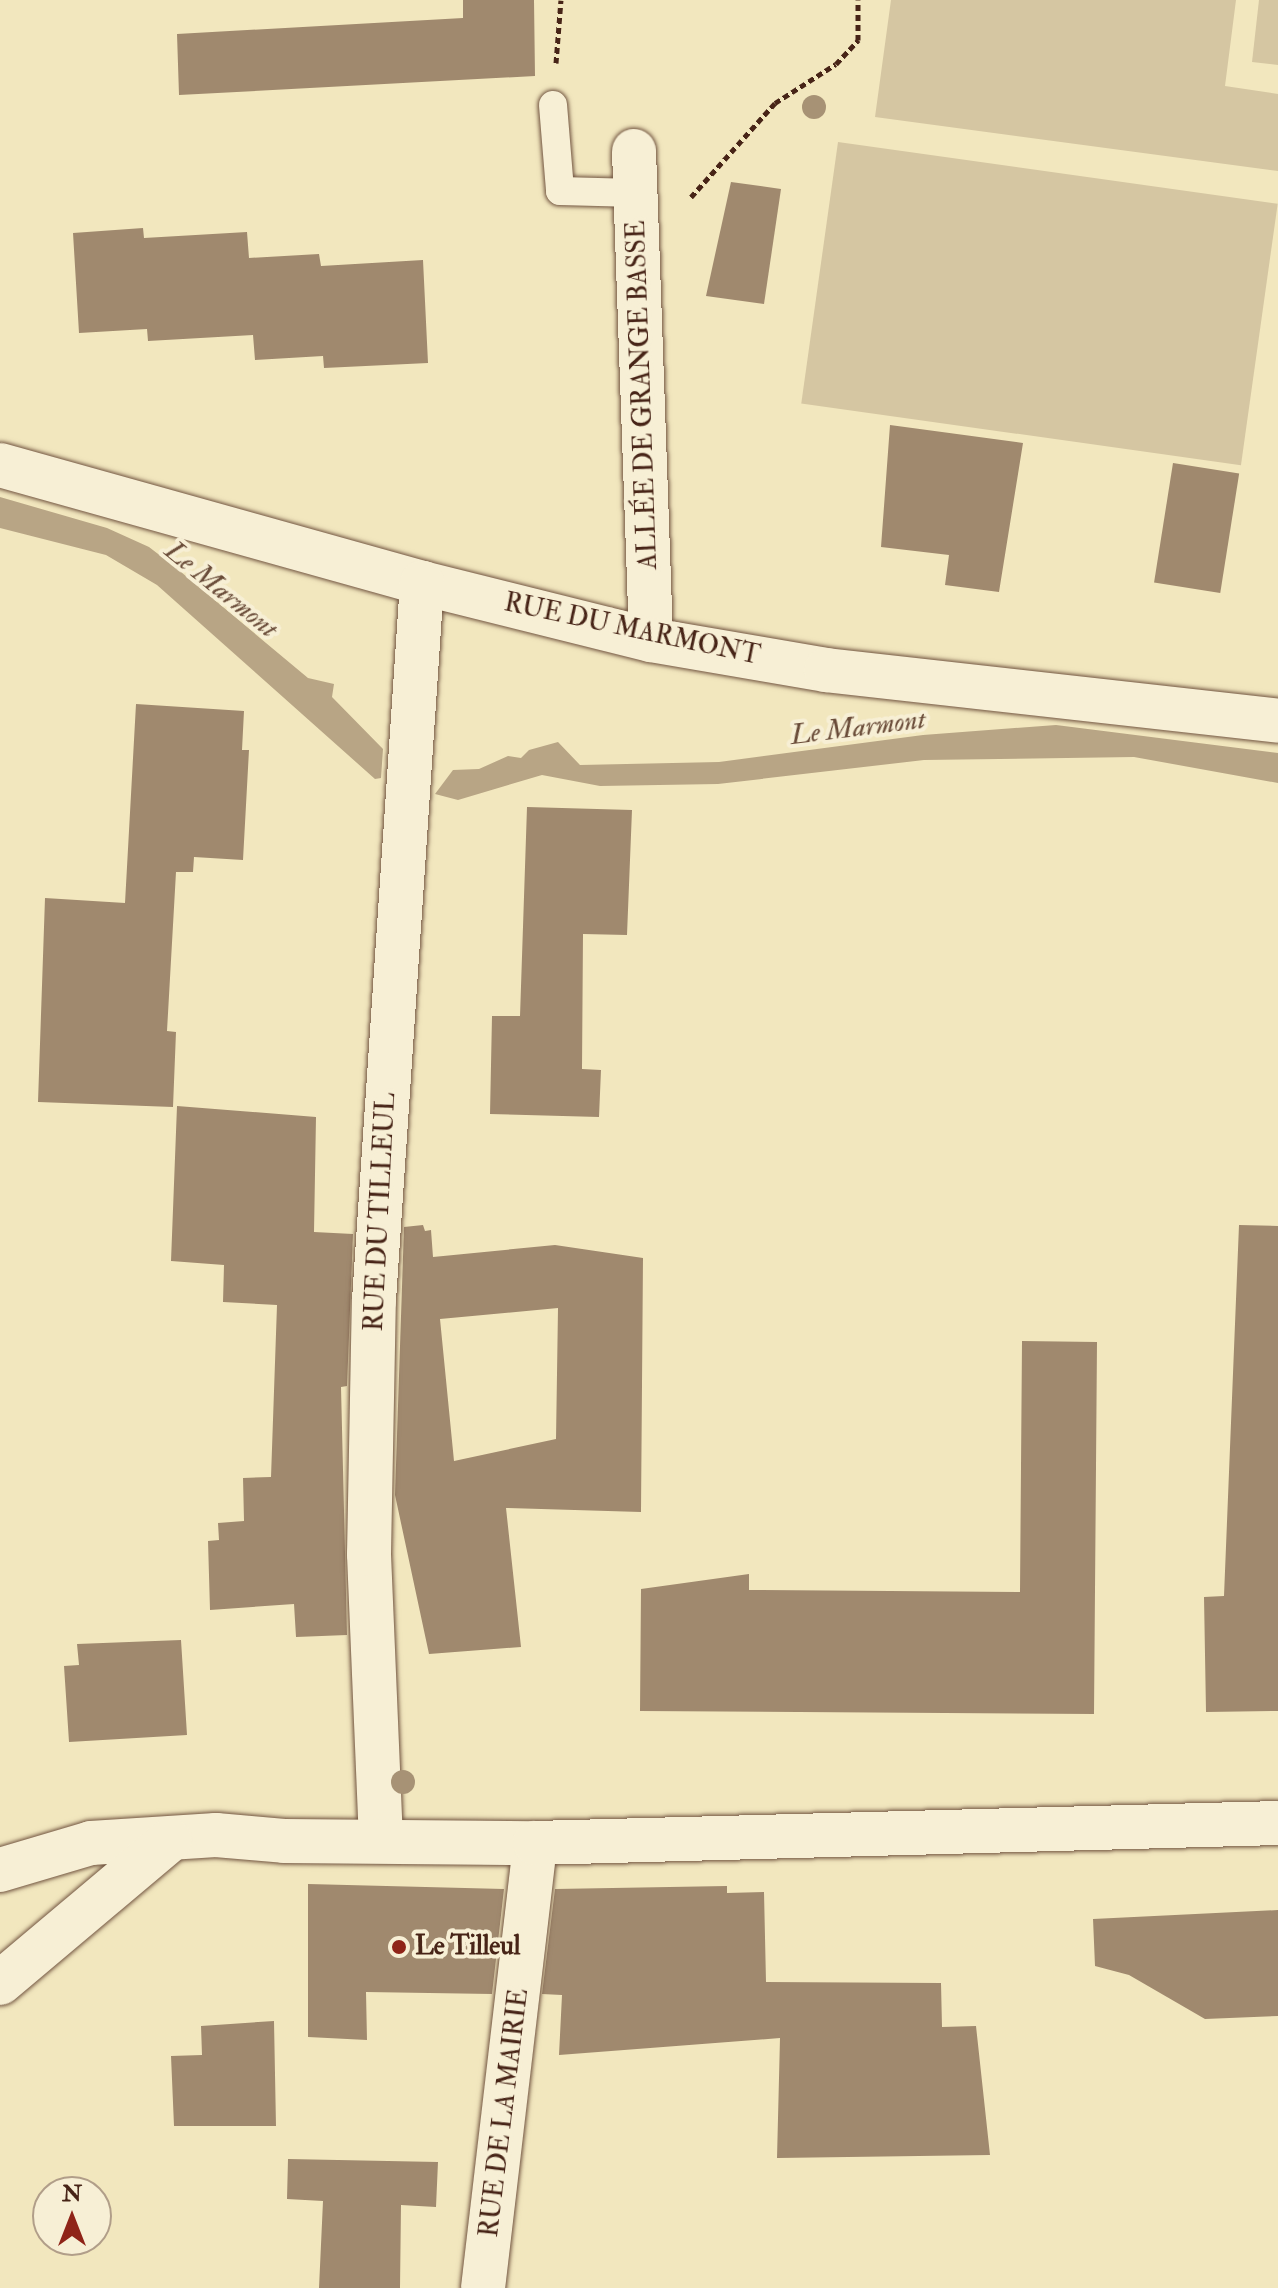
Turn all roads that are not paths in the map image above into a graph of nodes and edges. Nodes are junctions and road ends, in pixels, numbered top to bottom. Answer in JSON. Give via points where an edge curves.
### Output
{"nodes":[{"id":1,"x":553,"y":105,"type":"road end"},
{"id":2,"x":635,"y":188,"type":"joint"},
{"id":3,"x":0,"y":465,"type":"edge"},
{"id":4,"x":422,"y":583,"type":"junction"},
{"id":5,"x":651,"y":640,"type":"junction"},
{"id":6,"x":1278,"y":721,"type":"edge"},
{"id":7,"x":1278,"y":1823,"type":"edge"},
{"id":8,"x":170,"y":1840,"type":"junction"},
{"id":9,"x":381,"y":1841,"type":"junction"},
{"id":10,"x":535,"y":1843,"type":"junction"},
{"id":11,"x":0,"y":1870,"type":"edge"},
{"id":12,"x":0,"y":1983,"type":"edge"},
{"id":13,"x":483,"y":2288,"type":"edge"}],
"edges":[{"from":1,"to":2,"type":"lane","via":[[560,191]]},
{"from":2,"to":5,"type":"street","name":"ALLÉE DE GRANGE BASSE"},
{"from":3,"to":4,"type":"street","name":"RUE DU MARMONT"},
{"from":4,"to":5,"type":"street","name":"RUE DU MARMONT"},
{"from":4,"to":9,"type":"street","name":"RUE DU TILLEUL","via":[[374,1300],[369,1554]]},
{"from":5,"to":6,"type":"street","name":"RUE DU MARMONT","via":[[826,670]]},
{"from":7,"to":10,"type":"street"},
{"from":8,"to":9,"type":"street","via":[[216,1835]]},
{"from":8,"to":11,"type":"street","via":[[91,1843]]},
{"from":8,"to":12,"type":"street"},
{"from":9,"to":10,"type":"street"},
{"from":10,"to":13,"type":"street","name":"RUE DE LA MAIRIE"}]}
